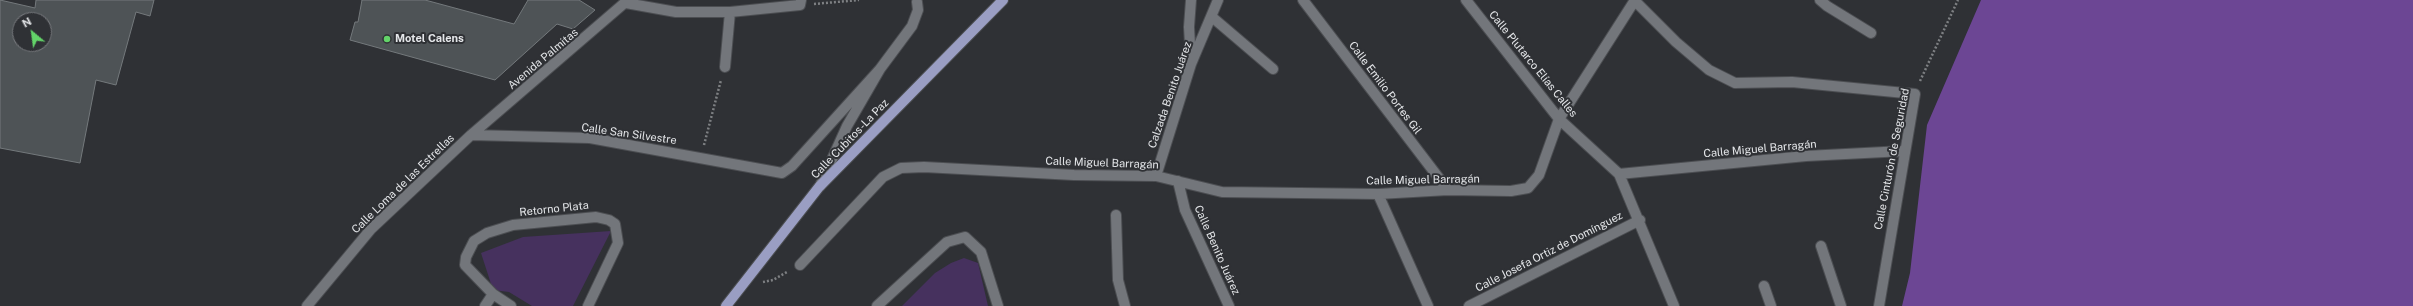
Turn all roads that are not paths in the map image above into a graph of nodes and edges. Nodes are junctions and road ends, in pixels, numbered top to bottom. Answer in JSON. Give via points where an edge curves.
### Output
{"nodes":[{"id":1,"x":1003,"y":0,"type":"edge"},
{"id":2,"x":1191,"y":0,"type":"edge"},
{"id":3,"x":1218,"y":0,"type":"edge"},
{"id":4,"x":1303,"y":0,"type":"edge"},
{"id":5,"x":1466,"y":0,"type":"edge"},
{"id":6,"x":1634,"y":0,"type":"edge"},
{"id":7,"x":1820,"y":0,"type":"edge"},
{"id":8,"x":627,"y":2,"type":"edge"},
{"id":9,"x":800,"y":2,"type":"edge"},
{"id":10,"x":917,"y":2,"type":"dead end"},
{"id":11,"x":730,"y":12,"type":"junction"},
{"id":12,"x":1212,"y":17,"type":"junction"},
{"id":13,"x":1871,"y":32,"type":"dead end"},
{"id":14,"x":1191,"y":64,"type":"junction"},
{"id":15,"x":725,"y":67,"type":"road end"},
{"id":16,"x":880,"y":69,"type":"junction"},
{"id":17,"x":1273,"y":69,"type":"dead end"},
{"id":18,"x":1559,"y":119,"type":"junction"},
{"id":19,"x":472,"y":135,"type":"junction"},
{"id":20,"x":1904,"y":151,"type":"junction"},
{"id":21,"x":1619,"y":174,"type":"junction"},
{"id":22,"x":1156,"y":176,"type":"junction"},
{"id":23,"x":1178,"y":181,"type":"junction"},
{"id":24,"x":819,"y":188,"type":"junction"},
{"id":25,"x":1448,"y":190,"type":"junction"},
{"id":26,"x":1378,"y":194,"type":"junction"},
{"id":27,"x":1116,"y":215,"type":"dead end"},
{"id":28,"x":1640,"y":220,"type":"junction"},
{"id":29,"x":1821,"y":246,"type":"dead end"},
{"id":30,"x":800,"y":265,"type":"road end"},
{"id":31,"x":1764,"y":286,"type":"dead end"},
{"id":32,"x":493,"y":294,"type":"junction"},
{"id":33,"x":307,"y":306,"type":"edge"},
{"id":34,"x":484,"y":306,"type":"edge"},
{"id":35,"x":511,"y":306,"type":"edge"},
{"id":36,"x":588,"y":306,"type":"edge"},
{"id":37,"x":726,"y":306,"type":"edge"},
{"id":38,"x":877,"y":306,"type":"edge"},
{"id":39,"x":998,"y":306,"type":"edge"},
{"id":40,"x":1125,"y":306,"type":"edge"},
{"id":41,"x":1229,"y":306,"type":"edge"},
{"id":42,"x":1428,"y":306,"type":"edge"},
{"id":43,"x":1469,"y":306,"type":"edge"},
{"id":44,"x":1674,"y":306,"type":"edge"},
{"id":45,"x":1771,"y":306,"type":"edge"},
{"id":46,"x":1841,"y":306,"type":"edge"},
{"id":47,"x":1879,"y":306,"type":"edge"}],
"edges":[{"from":1,"to":24,"type":"main road","name":"Calle Cubitos-La Paz"},
{"from":2,"to":14,"type":"street"},
{"from":3,"to":12,"type":"street","name":"Calzada Benito Juárez"},
{"from":4,"to":25,"type":"street","name":"Calle Emilio Portes Gil"},
{"from":5,"to":18,"type":"street","name":"Calle Plutarco Elías Calles"},
{"from":6,"to":18,"type":"street"},
{"from":6,"to":20,"type":"street","name":"Calle Cinturón de Seguridad","via":[[1676,42],[1709,70],[1735,83],[1792,82],[1915,94]]},
{"from":7,"to":13,"type":"street"},
{"from":8,"to":11,"type":"street","via":[[676,12]]},
{"from":8,"to":19,"type":"street","name":"Avenida Palmitas"},
{"from":9,"to":11,"type":"street"},
{"from":10,"to":16,"type":"street","via":[[918,10],[912,26]]},
{"from":11,"to":15,"type":"street"},
{"from":12,"to":14,"type":"street","name":"Calzada Benito Juárez"},
{"from":12,"to":17,"type":"street"},
{"from":14,"to":22,"type":"street","name":"Calzada Benito Juárez"},
{"from":16,"to":19,"type":"street","name":"Calle San Silvestre","via":[[792,166],[782,173],[590,138]]},
{"from":16,"to":24,"type":"street","via":[[847,126]]},
{"from":18,"to":21,"type":"street","name":"Calle Plutarco Elías Calles"},
{"from":18,"to":25,"type":"street","name":"Calle Miguel Barragán","via":[[1539,175],[1528,188],[1511,191]]},
{"from":19,"to":33,"type":"street","name":"Calle Loma de las Estrellas","via":[[371,229]]},
{"from":20,"to":21,"type":"street","name":"Calle Miguel Barragán","via":[[1806,156]]},
{"from":20,"to":47,"type":"street","name":"Calle Cinturón de Seguridad"},
{"from":21,"to":28,"type":"street","name":"Calle Plutarco Elías Calles"},
{"from":22,"to":23,"type":"street","name":"Calle Miguel Barragán"},
{"from":22,"to":30,"type":"street","name":"Calle Miguel Barragán","via":[[901,168],[883,177]]},
{"from":23,"to":26,"type":"street","name":"Calle Miguel Barragán","via":[[1222,192]]},
{"from":23,"to":41,"type":"street","name":"Calle Benito Juárez","via":[[1185,210]]},
{"from":24,"to":37,"type":"main road","name":"Calle Cubitos-La Paz"},
{"from":25,"to":26,"type":"street","name":"Calle Miguel Barragán"},
{"from":26,"to":42,"type":"street"},
{"from":27,"to":40,"type":"street","via":[[1118,280]]},
{"from":28,"to":43,"type":"street","name":"Calle Josefa Ortiz de Domínguez"},
{"from":28,"to":44,"type":"street","name":"Calle Plutarco Elías Calles"},
{"from":29,"to":46,"type":"street"},
{"from":31,"to":45,"type":"street"},
{"from":32,"to":34,"type":"street"},
{"from":32,"to":35,"type":"street","name":"Retorno Plata"},
{"from":32,"to":36,"type":"street","name":"Retorno Plata","via":[[465,265],[474,241],[487,233],[513,225],[596,217],[615,224],[618,243]]},
{"from":38,"to":39,"type":"street","via":[[947,242],[965,237],[982,252]]}]}
